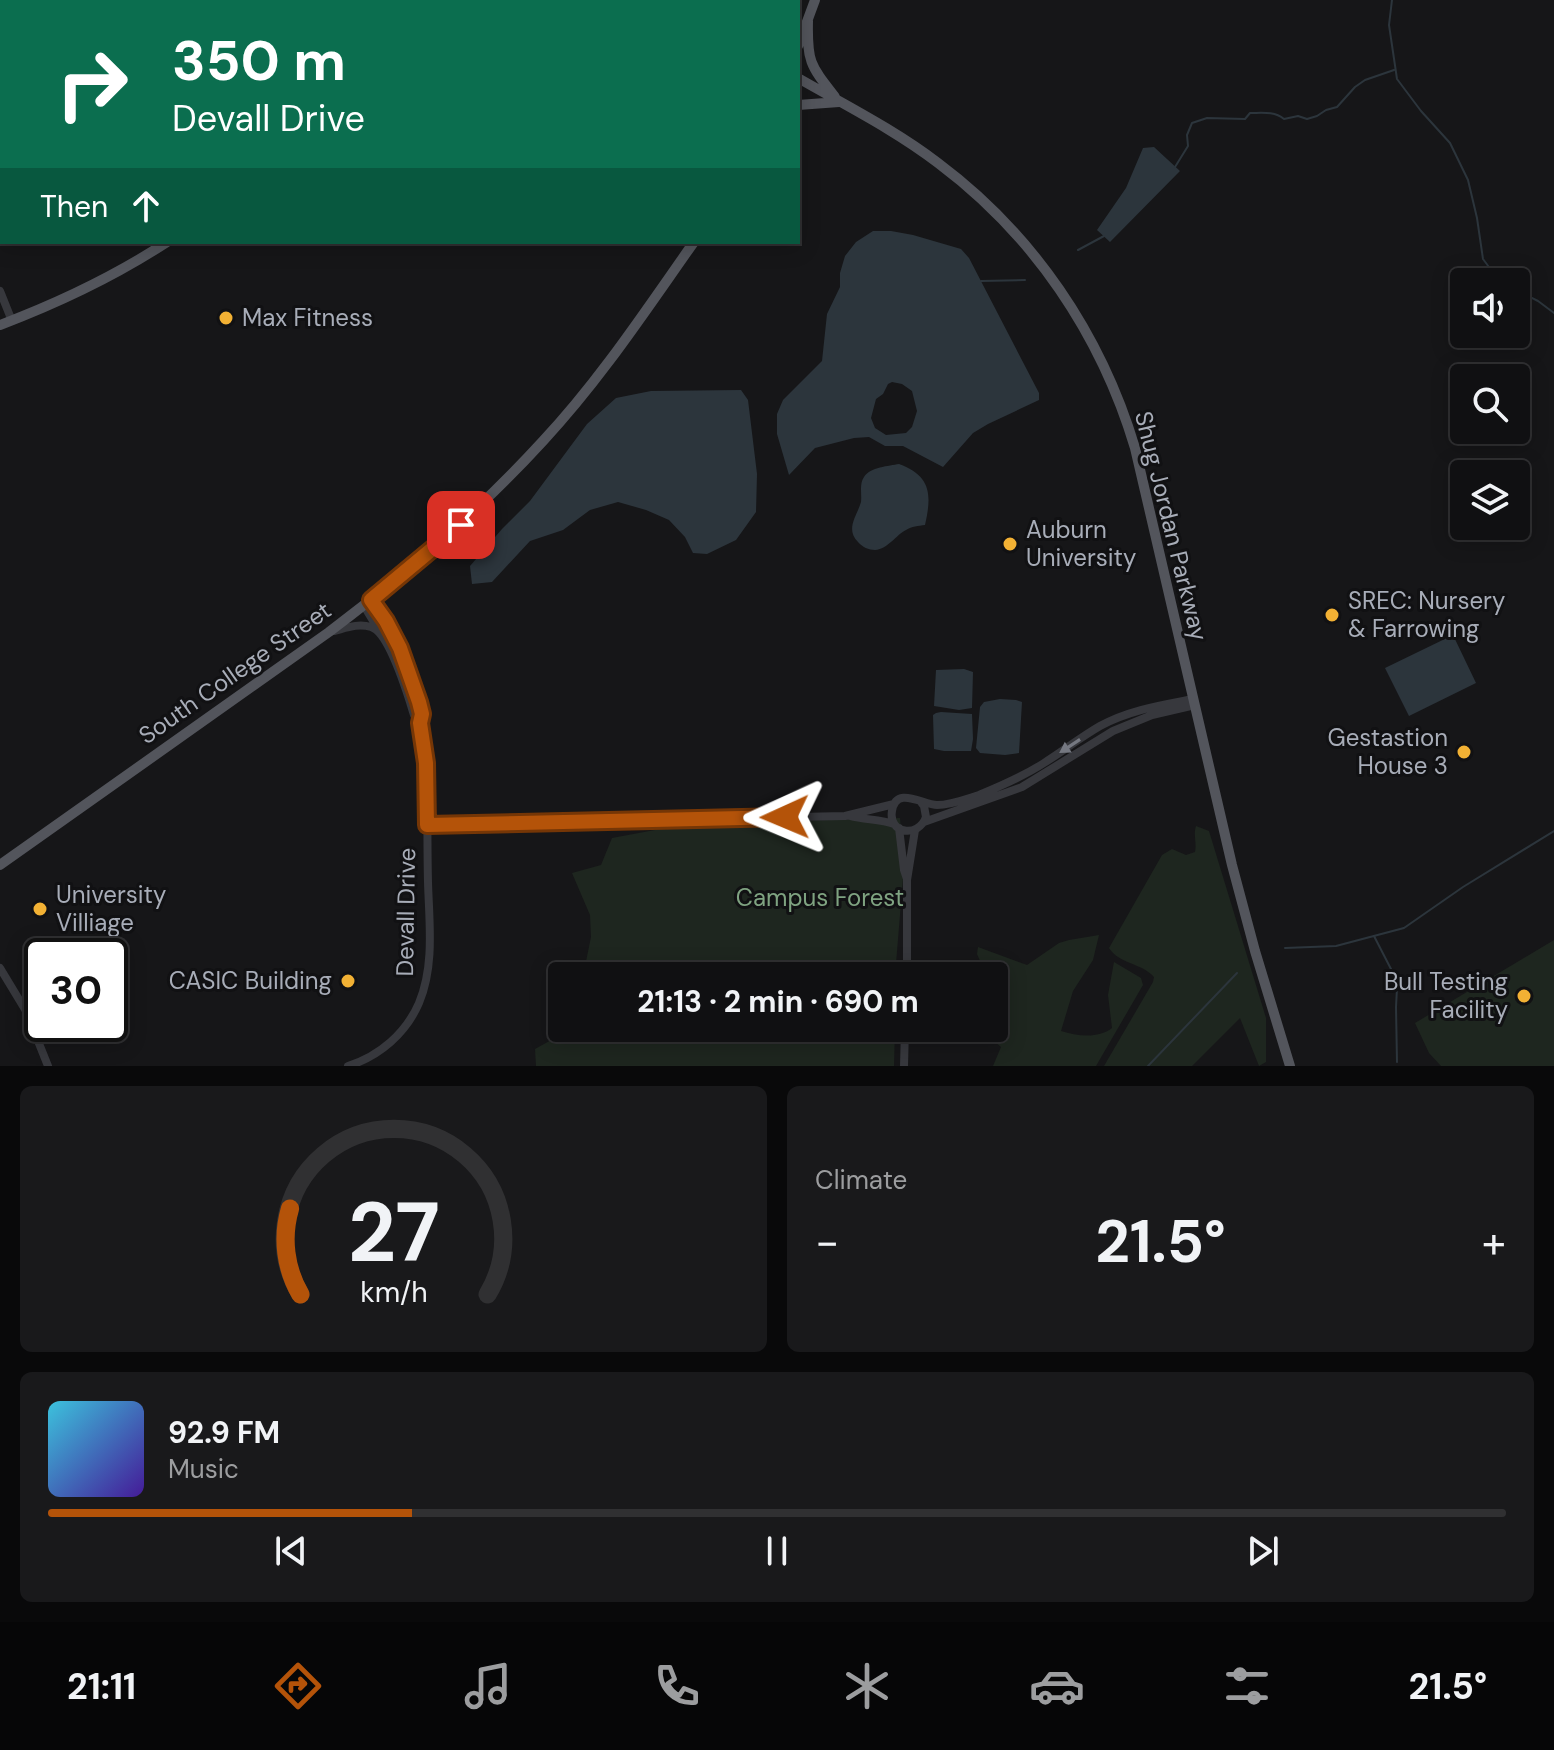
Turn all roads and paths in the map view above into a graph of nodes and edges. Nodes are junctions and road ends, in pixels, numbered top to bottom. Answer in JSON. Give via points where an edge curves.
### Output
{"nodes":[{"id":1,"x":815,"y":0,"type":"edge"},
{"id":2,"x":803,"y":23,"type":"edge"},
{"id":3,"x":800,"y":79,"type":"edge"},
{"id":4,"x":839,"y":102,"type":"junction"},
{"id":5,"x":800,"y":105,"type":"edge"},
{"id":6,"x":163,"y":244,"type":"edge"},
{"id":7,"x":693,"y":244,"type":"edge"},
{"id":8,"x":0,"y":291,"type":"edge"},
{"id":9,"x":12,"y":321,"type":"junction"},
{"id":10,"x":0,"y":325,"type":"edge"},
{"id":11,"x":368,"y":603,"type":"junction"},
{"id":12,"x":379,"y":630,"type":"junction"},
{"id":13,"x":329,"y":632,"type":"junction"},
{"id":14,"x":1194,"y":702,"type":"junction"},
{"id":15,"x":420,"y":723,"type":"junction"},
{"id":16,"x":921,"y":802,"type":"junction"},
{"id":17,"x":894,"y":804,"type":"junction"},
{"id":18,"x":845,"y":816,"type":"junction"},
{"id":19,"x":924,"y":822,"type":"junction"},
{"id":20,"x":427,"y":825,"type":"junction"},
{"id":21,"x":897,"y":826,"type":"junction"},
{"id":22,"x":915,"y":830,"type":"junction"},
{"id":23,"x":0,"y":865,"type":"edge"},
{"id":24,"x":907,"y":880,"type":"junction"},
{"id":25,"x":907,"y":962,"type":"edge"},
{"id":26,"x":0,"y":968,"type":"edge"},
{"id":27,"x":905,"y":1042,"type":"edge"},
{"id":28,"x":48,"y":1066,"type":"edge"},
{"id":29,"x":348,"y":1066,"type":"edge"},
{"id":30,"x":904,"y":1066,"type":"edge"},
{"id":31,"x":1290,"y":1066,"type":"edge"}],
"edges":[{"from":1,"to":2,"type":"main road"},
{"from":2,"to":4,"type":"main road","via":[[812,67]]},
{"from":3,"to":4,"type":"main road","name":"Shug Jordan Parkway"},
{"from":4,"to":5,"type":"main road"},
{"from":4,"to":14,"type":"main road","name":"Shug Jordan Parkway","via":[[936,161],[980,197],[1040,262],[1077,316],[1114,386],[1131,436]]},
{"from":6,"to":9,"type":"main road","via":[[80,291]]},
{"from":7,"to":11,"type":"main road","name":"South College Street","via":[[630,335],[545,439],[461,525]]},
{"from":8,"to":9,"type":"street"},
{"from":9,"to":10,"type":"main road"},
{"from":11,"to":12,"type":"street"},
{"from":11,"to":13,"type":"main road","name":"South College Street"},
{"from":11,"to":15,"type":"street","via":[[386,621],[400,648],[419,702]]},
{"from":12,"to":13,"type":"street","via":[[357,625]]},
{"from":12,"to":15,"type":"street"},
{"from":13,"to":23,"type":"main road","name":"South College Street"},
{"from":14,"to":16,"type":"street","one_way":true,"via":[[1118,718],[1030,772],[976,796],[938,805]]},
{"from":14,"to":19,"type":"street","via":[[1113,731],[1022,787]]},
{"from":14,"to":31,"type":"main road","name":"Shug Jordan Parkway","via":[[1255,951]]},
{"from":15,"to":20,"type":"street","name":"Devall Drive"},
{"from":16,"to":17,"type":"street","via":[[904,797]]},
{"from":16,"to":19,"type":"street"},
{"from":17,"to":18,"type":"street"},
{"from":17,"to":21,"type":"street","via":[[891,814]]},
{"from":18,"to":20,"type":"street"},
{"from":18,"to":21,"type":"street"},
{"from":19,"to":22,"type":"street"},
{"from":20,"to":29,"type":"street","name":"Devall Drive","via":[[430,949],[423,992],[411,1019],[391,1042]]},
{"from":21,"to":22,"type":"street"},
{"from":21,"to":24,"type":"street"},
{"from":22,"to":24,"type":"street"},
{"from":24,"to":25,"type":"street"},
{"from":26,"to":28,"type":"street"},
{"from":27,"to":30,"type":"street"}]}
